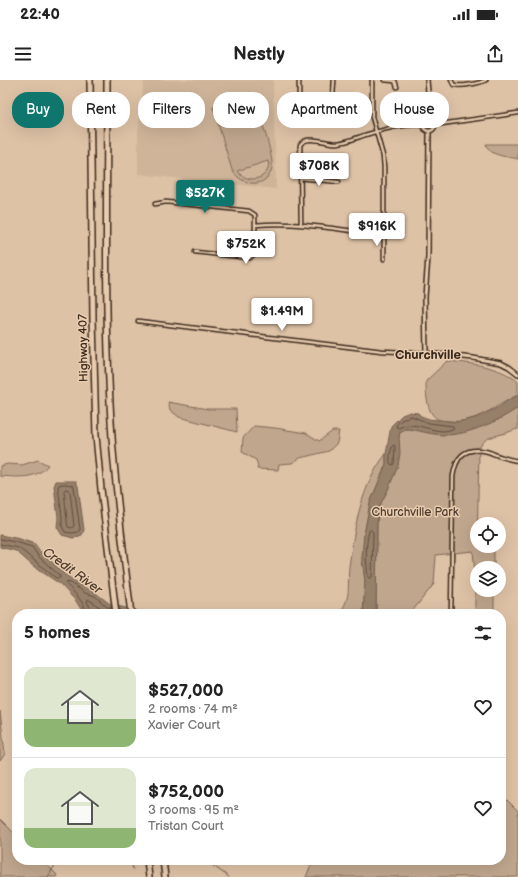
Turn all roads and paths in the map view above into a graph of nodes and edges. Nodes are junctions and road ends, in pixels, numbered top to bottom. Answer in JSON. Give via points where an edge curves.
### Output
{"nodes":[{"id":1,"x":90,"y":80,"type":"edge"},
{"id":2,"x":106,"y":80,"type":"edge"},
{"id":3,"x":299,"y":80,"type":"edge"},
{"id":4,"x":334,"y":80,"type":"edge"},
{"id":5,"x":372,"y":80,"type":"edge"},
{"id":6,"x":384,"y":80,"type":"edge"},
{"id":7,"x":396,"y":80,"type":"edge"},
{"id":8,"x":427,"y":80,"type":"edge"},
{"id":9,"x":451,"y":80,"type":"edge"},
{"id":10,"x":486,"y":80,"type":"edge"},
{"id":11,"x":397,"y":87,"type":"dead end"},
{"id":12,"x":428,"y":92,"type":"edge"},
{"id":13,"x":518,"y":113,"type":"edge"},
{"id":14,"x":449,"y":123,"type":"edge"},
{"id":15,"x":389,"y":128,"type":"edge"},
{"id":16,"x":424,"y":128,"type":"edge"},
{"id":17,"x":433,"y":128,"type":"edge"},
{"id":18,"x":429,"y":131,"type":"junction"},
{"id":19,"x":376,"y":132,"type":"junction"},
{"id":20,"x":300,"y":178,"type":"junction"},
{"id":21,"x":339,"y":182,"type":"dead end"},
{"id":22,"x":155,"y":204,"type":"dead end"},
{"id":23,"x":255,"y":225,"type":"junction"},
{"id":24,"x":301,"y":225,"type":"junction"},
{"id":25,"x":384,"y":235,"type":"junction"},
{"id":26,"x":195,"y":252,"type":"dead end"},
{"id":27,"x":384,"y":258,"type":"dead end"},
{"id":28,"x":138,"y":321,"type":"dead end"},
{"id":29,"x":426,"y":353,"type":"junction"},
{"id":30,"x":518,"y":374,"type":"edge"},
{"id":31,"x":518,"y":461,"type":"edge"},
{"id":32,"x":115,"y":609,"type":"edge"},
{"id":33,"x":130,"y":609,"type":"edge"},
{"id":34,"x":451,"y":609,"type":"edge"},
{"id":35,"x":148,"y":865,"type":"edge"},
{"id":36,"x":163,"y":865,"type":"edge"},
{"id":37,"x":149,"y":877,"type":"edge"},
{"id":38,"x":164,"y":877,"type":"edge"}],
"edges":[{"from":1,"to":32,"type":"highway","name":"Highway 407","via":[[96,436]]},
{"from":2,"to":33,"type":"highway","via":[[108,331],[112,436]]},
{"from":3,"to":4,"type":"street","via":[[299,99],[302,102],[325,104],[330,102],[333,96]]},
{"from":5,"to":19,"type":"street","via":[[372,117]]},
{"from":6,"to":7,"type":"street"},
{"from":7,"to":11,"type":"street"},
{"from":8,"to":12,"type":"street"},
{"from":9,"to":10,"type":"street","via":[[458,86]]},
{"from":13,"to":14,"type":"street"},
{"from":15,"to":19,"type":"street"},
{"from":16,"to":18,"type":"street"},
{"from":17,"to":18,"type":"street"},
{"from":18,"to":29,"type":"street"},
{"from":19,"to":20,"type":"street","via":[[342,143],[304,141],[300,145]]},
{"from":19,"to":25,"type":"street","via":[[384,167]]},
{"from":20,"to":21,"type":"street"},
{"from":20,"to":24,"type":"street"},
{"from":22,"to":23,"type":"street","via":[[166,202],[249,211],[255,215]]},
{"from":23,"to":24,"type":"street"},
{"from":23,"to":26,"type":"street","via":[[255,253],[250,258]]},
{"from":24,"to":25,"type":"street"},
{"from":25,"to":27,"type":"street"},
{"from":28,"to":29,"type":"street","via":[[382,351]]},
{"from":29,"to":30,"type":"street","via":[[501,363]]},
{"from":31,"to":34,"type":"street","via":[[486,451],[472,450],[460,456],[454,468]]},
{"from":35,"to":37,"type":"highway"},
{"from":36,"to":38,"type":"highway"}]}
